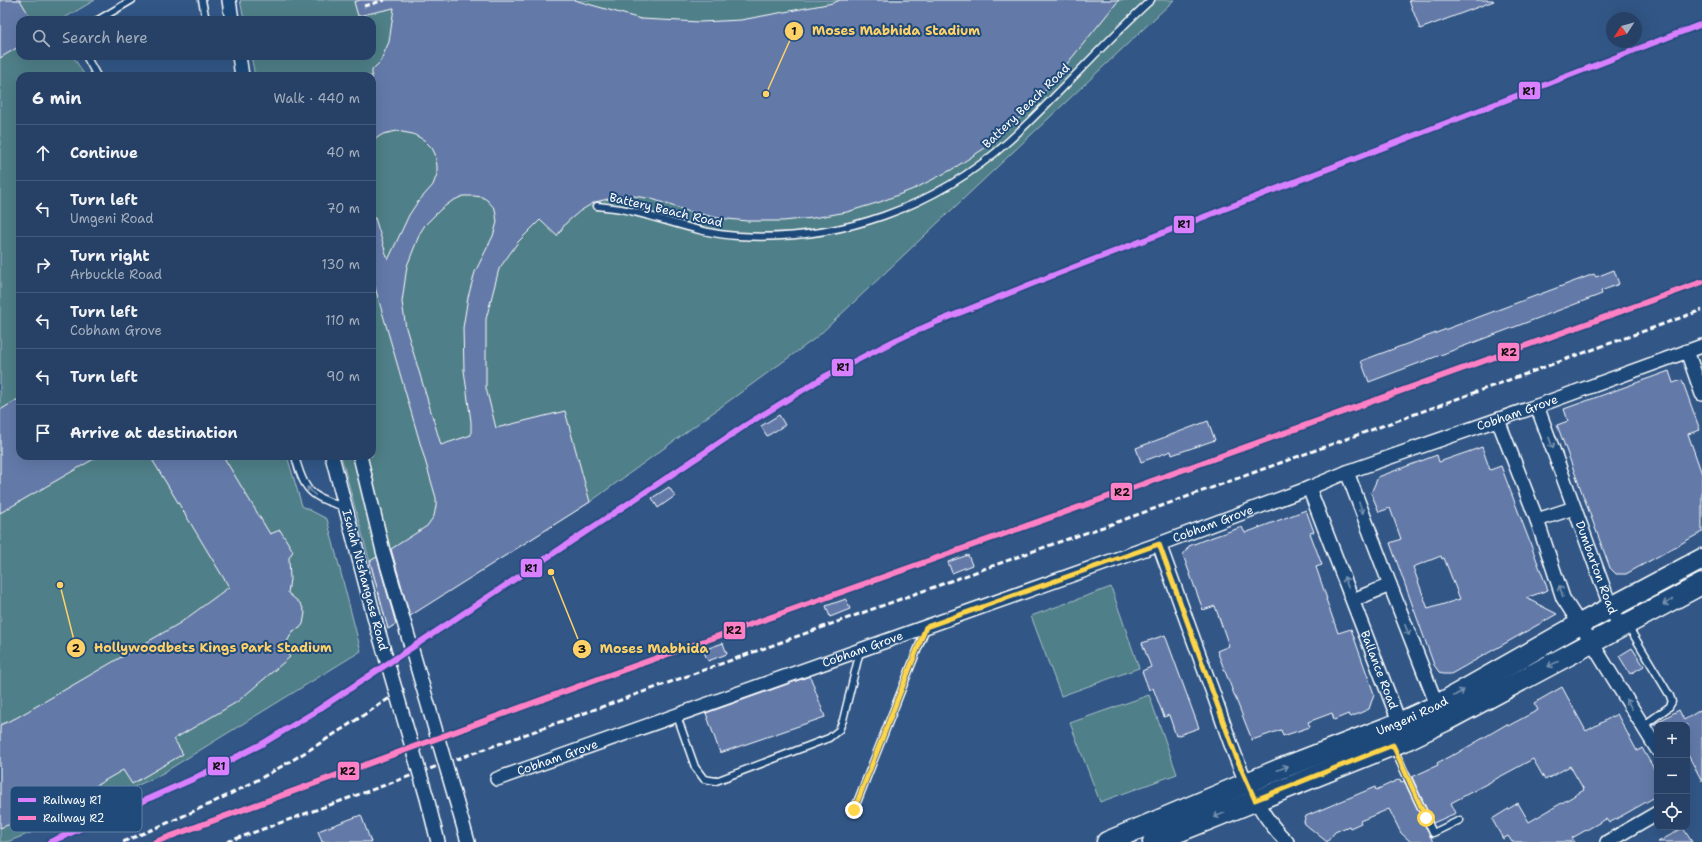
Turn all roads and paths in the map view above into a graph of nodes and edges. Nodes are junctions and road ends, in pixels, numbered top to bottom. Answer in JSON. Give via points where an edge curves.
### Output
{"nodes":[{"id":1,"x":132,"y":0,"type":"edge"},
{"id":2,"x":202,"y":0,"type":"edge"},
{"id":3,"x":229,"y":0,"type":"edge"},
{"id":4,"x":1152,"y":0,"type":"edge"},
{"id":5,"x":105,"y":16,"type":"edge"},
{"id":6,"x":205,"y":16,"type":"edge"},
{"id":7,"x":231,"y":16,"type":"edge"},
{"id":8,"x":88,"y":60,"type":"edge"},
{"id":9,"x":240,"y":60,"type":"edge"},
{"id":10,"x":95,"y":72,"type":"edge"},
{"id":11,"x":241,"y":72,"type":"edge"},
{"id":12,"x":597,"y":206,"type":"dead end"},
{"id":13,"x":1702,"y":346,"type":"edge"},
{"id":14,"x":1687,"y":351,"type":"junction"},
{"id":15,"x":1702,"y":394,"type":"edge"},
{"id":16,"x":1537,"y":406,"type":"junction"},
{"id":17,"x":1498,"y":420,"type":"junction"},
{"id":18,"x":296,"y":460,"type":"edge"},
{"id":19,"x":333,"y":460,"type":"edge"},
{"id":20,"x":361,"y":460,"type":"edge"},
{"id":21,"x":1347,"y":472,"type":"junction"},
{"id":22,"x":1309,"y":488,"type":"junction"},
{"id":23,"x":345,"y":507,"type":"junction"},
{"id":24,"x":1574,"y":508,"type":"junction"},
{"id":25,"x":1537,"y":520,"type":"junction"},
{"id":26,"x":1159,"y":544,"type":"junction"},
{"id":27,"x":1702,"y":559,"type":"edge"},
{"id":28,"x":1702,"y":584,"type":"edge"},
{"id":29,"x":1390,"y":585,"type":"junction"},
{"id":30,"x":1353,"y":600,"type":"junction"},
{"id":31,"x":1610,"y":608,"type":"junction"},
{"id":32,"x":1580,"y":624,"type":"junction"},
{"id":33,"x":1623,"y":626,"type":"junction"},
{"id":34,"x":926,"y":627,"type":"junction"},
{"id":35,"x":1592,"y":643,"type":"junction"},
{"id":36,"x":860,"y":651,"type":"junction"},
{"id":37,"x":1440,"y":713,"type":"junction"},
{"id":38,"x":677,"y":716,"type":"junction"},
{"id":39,"x":1643,"y":726,"type":"junction"},
{"id":40,"x":1400,"y":736,"type":"junction"},
{"id":41,"x":1654,"y":745,"type":"edge"},
{"id":42,"x":497,"y":779,"type":"dead end"},
{"id":43,"x":1251,"y":791,"type":"junction"},
{"id":44,"x":854,"y":810,"type":"dead end"},
{"id":45,"x":1654,"y":815,"type":"edge"},
{"id":46,"x":1460,"y":820,"type":"dead end"},
{"id":47,"x":438,"y":842,"type":"edge"},
{"id":48,"x":468,"y":842,"type":"edge"},
{"id":49,"x":1107,"y":842,"type":"edge"},
{"id":50,"x":1153,"y":842,"type":"edge"},
{"id":51,"x":1287,"y":842,"type":"edge"},
{"id":52,"x":1607,"y":842,"type":"edge"}],
"edges":[{"from":1,"to":5,"type":"lane"},
{"from":2,"to":6,"type":"lane"},
{"from":3,"to":7,"type":"street"},
{"from":4,"to":12,"type":"lane","name":"Battery Beach Road","via":[[1109,39],[1040,112],[972,171],[912,206],[883,217],[845,228],[812,233],[764,237],[736,236],[694,229],[625,209]]},
{"from":8,"to":10,"type":"lane"},
{"from":9,"to":11,"type":"street"},
{"from":13,"to":14,"type":"street","name":"Cobham Grove"},
{"from":14,"to":15,"type":"street"},
{"from":14,"to":16,"type":"street","name":"Cobham Grove"},
{"from":16,"to":17,"type":"street","name":"Cobham Grove"},
{"from":16,"to":24,"type":"street","name":"Dumbarton Road","one_way":true},
{"from":17,"to":21,"type":"street","name":"Cobham Grove"},
{"from":17,"to":25,"type":"street"},
{"from":23,"to":18,"type":"lane","one_way":true,"via":[[313,495],[304,484]]},
{"from":19,"to":23,"type":"street","name":"Isaiah Ntshangase Road"},
{"from":20,"to":48,"type":"street","bridge":true,"via":[[383,551]]},
{"from":21,"to":22,"type":"street","name":"Cobham Grove"},
{"from":21,"to":29,"type":"street","one_way":true},
{"from":22,"to":26,"type":"street","name":"Cobham Grove"},
{"from":30,"to":22,"type":"street","name":"Ballance Road","one_way":true},
{"from":23,"to":47,"type":"street","name":"Isaiah Ntshangase Road","bridge":true},
{"from":24,"to":25,"type":"street","name":"Dumbarton Road"},
{"from":24,"to":31,"type":"street","name":"Dumbarton Road"},
{"from":32,"to":25,"type":"street","one_way":true,"via":[[1563,598]]},
{"from":26,"to":34,"type":"street","name":"Cobham Grove"},
{"from":26,"to":43,"type":"street"},
{"from":27,"to":31,"type":"main road","name":"Umgeni Road"},
{"from":28,"to":33,"type":"main road","name":"Umgeni Road","one_way":true},
{"from":29,"to":30,"type":"street"},
{"from":29,"to":37,"type":"street","one_way":true},
{"from":30,"to":40,"type":"street","name":"Ballance Road"},
{"from":31,"to":32,"type":"main road","name":"Umgeni Road"},
{"from":31,"to":33,"type":"street","name":"Dumbarton Road"},
{"from":32,"to":35,"type":"street"},
{"from":37,"to":32,"type":"main road","name":"Umgeni Road","one_way":true},
{"from":33,"to":35,"type":"main road","name":"Umgeni Road"},
{"from":33,"to":39,"type":"lane","via":[[1672,702]]},
{"from":34,"to":36,"type":"street","name":"Cobham Grove"},
{"from":34,"to":44,"type":"lane"},
{"from":35,"to":37,"type":"main road","name":"Umgeni Road","one_way":true},
{"from":39,"to":35,"type":"street","one_way":true},
{"from":36,"to":38,"type":"street","name":"Cobham Grove"},
{"from":36,"to":38,"type":"lane","via":[[839,730],[830,738],[716,781],[704,779],[695,767]]},
{"from":37,"to":40,"type":"main road","name":"Umgeni Road"},
{"from":38,"to":42,"type":"street","name":"Cobham Grove"},
{"from":39,"to":41,"type":"street"},
{"from":40,"to":43,"type":"main road","name":"Umgeni Road"},
{"from":40,"to":46,"type":"lane","via":[[1433,833]]},
{"from":43,"to":49,"type":"main road","name":"Umgeni Road"},
{"from":43,"to":50,"type":"main road","name":"Umgeni Road","one_way":true},
{"from":43,"to":51,"type":"street","via":[[1268,821]]},
{"from":45,"to":52,"type":"street"}]}
